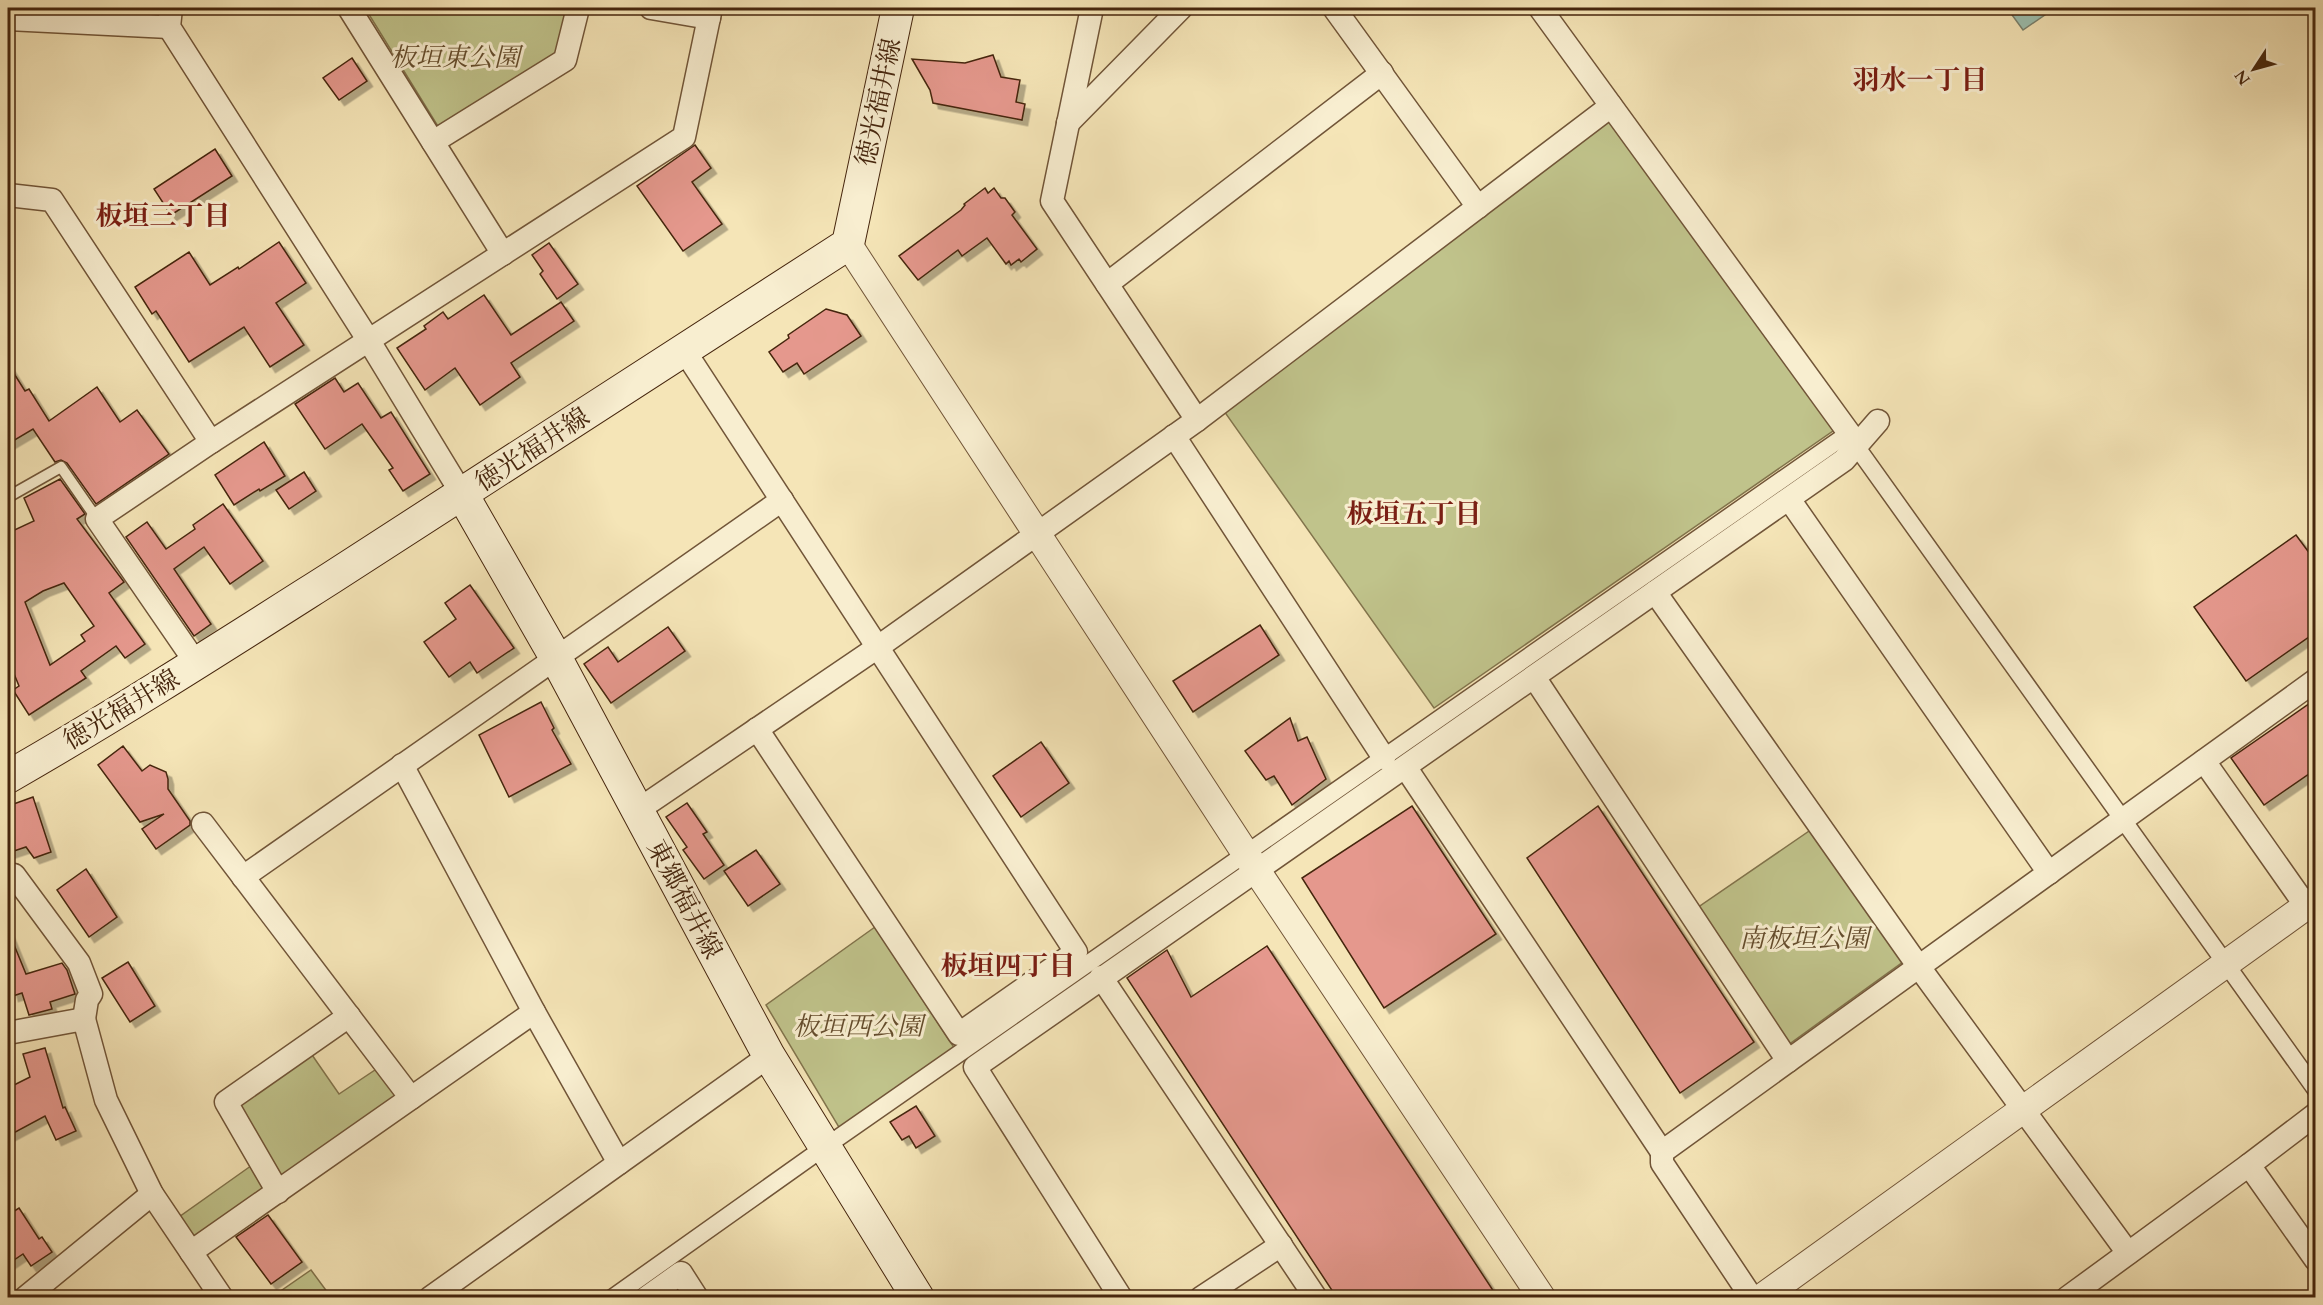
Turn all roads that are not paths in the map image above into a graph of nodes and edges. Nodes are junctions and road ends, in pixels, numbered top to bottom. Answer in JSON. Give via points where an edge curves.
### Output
{"nodes":[{"id":1,"x":349,"y":8,"type":"edge"},
{"id":2,"x":578,"y":8,"type":"edge"},
{"id":3,"x":651,"y":8,"type":"edge"},
{"id":4,"x":898,"y":8,"type":"edge"},
{"id":5,"x":1092,"y":8,"type":"edge"},
{"id":6,"x":1181,"y":8,"type":"edge"},
{"id":7,"x":1334,"y":8,"type":"edge"},
{"id":8,"x":1540,"y":8,"type":"edge"},
{"id":9,"x":710,"y":13,"type":"edge"},
{"id":10,"x":170,"y":17,"type":"edge"},
{"id":11,"x":8,"y":19,"type":"edge"},
{"id":12,"x":1382,"y":73,"type":"junction"},
{"id":13,"x":1611,"y":106,"type":"junction"},
{"id":14,"x":1068,"y":123,"type":"junction"},
{"id":15,"x":433,"y":142,"type":"junction"},
{"id":16,"x":8,"y":195,"type":"edge"},
{"id":17,"x":1479,"y":207,"type":"junction"},
{"id":18,"x":848,"y":244,"type":"junction"},
{"id":19,"x":503,"y":254,"type":"junction"},
{"id":20,"x":1107,"y":284,"type":"junction"},
{"id":21,"x":369,"y":341,"type":"junction"},
{"id":22,"x":684,"y":350,"type":"junction"},
{"id":23,"x":1197,"y":420,"type":"junction"},
{"id":24,"x":1878,"y":421,"type":"dead end"},
{"id":25,"x":1174,"y":436,"type":"junction"},
{"id":26,"x":1853,"y":440,"type":"junction"},
{"id":27,"x":212,"y":442,"type":"junction"},
{"id":28,"x":462,"y":494,"type":"junction"},
{"id":29,"x":8,"y":497,"type":"edge"},
{"id":30,"x":1789,"y":499,"type":"junction"},
{"id":31,"x":782,"y":500,"type":"junction"},
{"id":32,"x":97,"y":519,"type":"junction"},
{"id":33,"x":1036,"y":533,"type":"junction"},
{"id":34,"x":1655,"y":592,"type":"junction"},
{"id":35,"x":878,"y":647,"type":"junction"},
{"id":36,"x":556,"y":658,"type":"junction"},
{"id":37,"x":196,"y":663,"type":"junction"},
{"id":38,"x":1534,"y":677,"type":"junction"},
{"id":39,"x":2316,"y":680,"type":"edge"},
{"id":40,"x":757,"y":729,"type":"junction"},
{"id":41,"x":1384,"y":758,"type":"junction"},
{"id":42,"x":2204,"y":760,"type":"junction"},
{"id":43,"x":402,"y":765,"type":"junction"},
{"id":44,"x":1406,"y":768,"type":"junction"},
{"id":45,"x":8,"y":777,"type":"edge"},
{"id":46,"x":638,"y":810,"type":"junction"},
{"id":47,"x":2123,"y":819,"type":"junction"},
{"id":48,"x":203,"y":825,"type":"dead end"},
{"id":49,"x":1252,"y":863,"type":"junction"},
{"id":50,"x":2049,"y":873,"type":"junction"},
{"id":51,"x":8,"y":874,"type":"edge"},
{"id":52,"x":243,"y":877,"type":"junction"},
{"id":53,"x":2311,"y":903,"type":"edge"},
{"id":54,"x":2227,"y":964,"type":"junction"},
{"id":55,"x":1919,"y":967,"type":"junction"},
{"id":56,"x":1101,"y":977,"type":"junction"},
{"id":57,"x":534,"y":1012,"type":"junction"},
{"id":58,"x":349,"y":1016,"type":"junction"},
{"id":59,"x":84,"y":1019,"type":"junction"},
{"id":60,"x":8,"y":1033,"type":"edge"},
{"id":61,"x":769,"y":1056,"type":"junction"},
{"id":62,"x":1788,"y":1061,"type":"junction"},
{"id":63,"x":2316,"y":1090,"type":"edge"},
{"id":64,"x":411,"y":1098,"type":"junction"},
{"id":65,"x":2023,"y":1111,"type":"junction"},
{"id":66,"x":2316,"y":1114,"type":"edge"},
{"id":67,"x":836,"y":1140,"type":"dead end"},
{"id":68,"x":1662,"y":1152,"type":"junction"},
{"id":69,"x":812,"y":1156,"type":"dead end"},
{"id":70,"x":619,"y":1163,"type":"junction"},
{"id":71,"x":2248,"y":1165,"type":"junction"},
{"id":72,"x":278,"y":1192,"type":"junction"},
{"id":73,"x":152,"y":1194,"type":"junction"},
{"id":74,"x":1281,"y":1245,"type":"junction"},
{"id":75,"x":191,"y":1252,"type":"junction"},
{"id":76,"x":2128,"y":1253,"type":"junction"},
{"id":77,"x":2316,"y":1260,"type":"edge"},
{"id":78,"x":25,"y":1298,"type":"edge"},
{"id":79,"x":222,"y":1298,"type":"edge"},
{"id":80,"x":430,"y":1298,"type":"edge"},
{"id":81,"x":612,"y":1298,"type":"edge"},
{"id":82,"x":646,"y":1298,"type":"edge"},
{"id":83,"x":697,"y":1298,"type":"edge"},
{"id":84,"x":918,"y":1298,"type":"edge"},
{"id":85,"x":1121,"y":1298,"type":"edge"},
{"id":86,"x":1201,"y":1298,"type":"edge"},
{"id":87,"x":1316,"y":1298,"type":"edge"},
{"id":88,"x":1542,"y":1298,"type":"edge"},
{"id":89,"x":1752,"y":1298,"type":"edge"},
{"id":90,"x":1761,"y":1298,"type":"edge"},
{"id":91,"x":2067,"y":1298,"type":"edge"}],
"edges":[{"from":1,"to":15,"type":"street"},
{"from":2,"to":15,"type":"street","via":[[565,60]]},
{"from":3,"to":9,"type":"street"},
{"from":4,"to":18,"type":"main road","name":"徳光福井線"},
{"from":5,"to":14,"type":"street"},
{"from":6,"to":14,"type":"street"},
{"from":7,"to":12,"type":"street"},
{"from":8,"to":13,"type":"street"},
{"from":9,"to":19,"type":"street","via":[[684,137]]},
{"from":10,"to":11,"type":"street"},
{"from":10,"to":21,"type":"street"},
{"from":12,"to":17,"type":"street"},
{"from":12,"to":20,"type":"street"},
{"from":13,"to":17,"type":"street"},
{"from":13,"to":26,"type":"street"},
{"from":14,"to":20,"type":"street","via":[[1052,201]]},
{"from":15,"to":19,"type":"street"},
{"from":16,"to":27,"type":"street","via":[[52,200]]},
{"from":17,"to":23,"type":"street"},
{"from":18,"to":22,"type":"main road","name":"徳光福井線"},
{"from":18,"to":33,"type":"street"},
{"from":19,"to":21,"type":"street"},
{"from":20,"to":23,"type":"street"},
{"from":21,"to":27,"type":"street"},
{"from":21,"to":28,"type":"street"},
{"from":22,"to":28,"type":"main road","name":"徳光福井線"},
{"from":22,"to":31,"type":"street"},
{"from":23,"to":25,"type":"street"},
{"from":24,"to":26,"type":"street"},
{"from":25,"to":33,"type":"street"},
{"from":25,"to":41,"type":"street"},
{"from":26,"to":30,"type":"street","via":[[1844,460]]},
{"from":26,"to":41,"type":"street"},
{"from":26,"to":47,"type":"street"},
{"from":27,"to":32,"type":"street"},
{"from":28,"to":36,"type":"main road","name":"東郷福井線"},
{"from":28,"to":37,"type":"main road","name":"徳光福井線"},
{"from":29,"to":32,"type":"lane","via":[[61,467]]},
{"from":30,"to":34,"type":"street"},
{"from":30,"to":50,"type":"street"},
{"from":31,"to":35,"type":"street"},
{"from":31,"to":36,"type":"street"},
{"from":32,"to":37,"type":"street"},
{"from":33,"to":35,"type":"street"},
{"from":33,"to":49,"type":"street"},
{"from":34,"to":38,"type":"street"},
{"from":34,"to":55,"type":"street"},
{"from":35,"to":40,"type":"street"},
{"from":35,"to":40,"type":"street","via":[[1076,952],[959,1034]]},
{"from":36,"to":43,"type":"street"},
{"from":36,"to":46,"type":"main road","name":"東郷福井線"},
{"from":37,"to":45,"type":"main road","name":"徳光福井線"},
{"from":38,"to":44,"type":"street"},
{"from":38,"to":62,"type":"street"},
{"from":39,"to":42,"type":"street"},
{"from":40,"to":46,"type":"street"},
{"from":41,"to":49,"type":"street"},
{"from":42,"to":47,"type":"street"},
{"from":42,"to":53,"type":"street"},
{"from":43,"to":52,"type":"street"},
{"from":43,"to":57,"type":"street"},
{"from":44,"to":49,"type":"street"},
{"from":44,"to":68,"type":"street"},
{"from":46,"to":61,"type":"main road","name":"東郷福井線"},
{"from":47,"to":50,"type":"street"},
{"from":47,"to":54,"type":"street"},
{"from":48,"to":52,"type":"street"},
{"from":49,"to":56,"type":"street"},
{"from":49,"to":67,"type":"street"},
{"from":49,"to":88,"type":"street"},
{"from":50,"to":55,"type":"street"},
{"from":51,"to":59,"type":"street","via":[[14,875],[80,963],[91,994]]},
{"from":52,"to":58,"type":"street"},
{"from":53,"to":54,"type":"street"},
{"from":54,"to":63,"type":"street"},
{"from":54,"to":65,"type":"street"},
{"from":55,"to":62,"type":"street"},
{"from":55,"to":65,"type":"street"},
{"from":56,"to":74,"type":"street"},
{"from":56,"to":85,"type":"street","via":[[975,1067]]},
{"from":57,"to":64,"type":"street"},
{"from":57,"to":70,"type":"street"},
{"from":58,"to":64,"type":"street"},
{"from":58,"to":72,"type":"street","via":[[226,1102]]},
{"from":59,"to":60,"type":"street"},
{"from":59,"to":73,"type":"street","via":[[106,1100]]},
{"from":61,"to":70,"type":"street"},
{"from":61,"to":84,"type":"main road","name":"東郷福井線"},
{"from":62,"to":68,"type":"street"},
{"from":64,"to":72,"type":"street"},
{"from":65,"to":76,"type":"street"},
{"from":65,"to":90,"type":"street"},
{"from":66,"to":71,"type":"street"},
{"from":68,"to":89,"type":"street","via":[[1662,1163]]},
{"from":69,"to":81,"type":"street"},
{"from":70,"to":80,"type":"street"},
{"from":71,"to":76,"type":"street"},
{"from":71,"to":77,"type":"street"},
{"from":72,"to":75,"type":"street"},
{"from":73,"to":75,"type":"street"},
{"from":73,"to":78,"type":"street"},
{"from":74,"to":86,"type":"street"},
{"from":74,"to":87,"type":"street"},
{"from":75,"to":79,"type":"street"},
{"from":76,"to":91,"type":"street"},
{"from":82,"to":83,"type":"street","via":[[681,1273]]}]}
